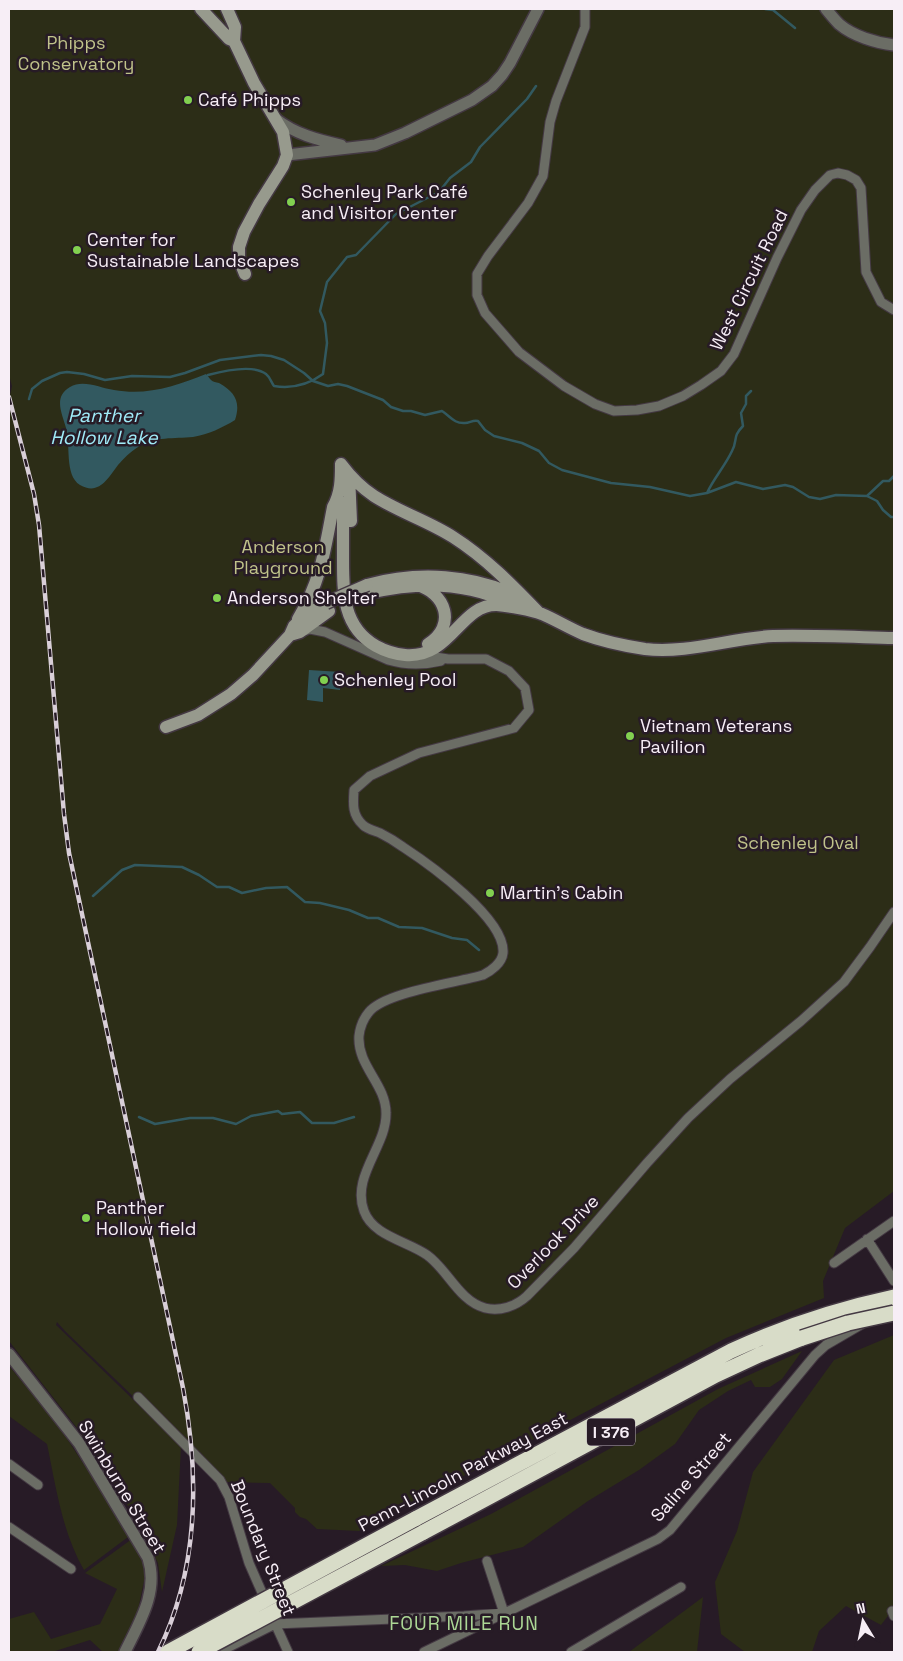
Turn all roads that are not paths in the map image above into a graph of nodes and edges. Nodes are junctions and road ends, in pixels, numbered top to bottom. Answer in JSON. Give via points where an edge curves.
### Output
{"nodes":[{"id":1,"x":201,"y":9,"type":"edge"},
{"id":2,"x":227,"y":9,"type":"edge"},
{"id":3,"x":538,"y":9,"type":"edge"},
{"id":4,"x":586,"y":9,"type":"edge"},
{"id":5,"x":826,"y":9,"type":"edge"},
{"id":6,"x":234,"y":41,"type":"junction"},
{"id":7,"x":894,"y":45,"type":"edge"},
{"id":8,"x":275,"y":118,"type":"junction"},
{"id":9,"x":353,"y":148,"type":"junction"},
{"id":10,"x":287,"y":155,"type":"junction"},
{"id":11,"x":245,"y":274,"type":"dead end"},
{"id":12,"x":894,"y":310,"type":"edge"},
{"id":13,"x":349,"y":474,"type":"junction"},
{"id":14,"x":373,"y":495,"type":"junction"},
{"id":15,"x":351,"y":498,"type":"junction"},
{"id":16,"x":338,"y":499,"type":"junction"},
{"id":17,"x":416,"y":586,"type":"junction"},
{"id":18,"x":368,"y":589,"type":"junction"},
{"id":19,"x":526,"y":606,"type":"junction"},
{"id":20,"x":295,"y":631,"type":"junction"},
{"id":21,"x":894,"y":638,"type":"edge"},
{"id":22,"x":423,"y":655,"type":"junction"},
{"id":23,"x":448,"y":659,"type":"junction"},
{"id":24,"x":166,"y":727,"type":"dead end"},
{"id":25,"x":894,"y":912,"type":"edge"},
{"id":26,"x":894,"y":1221,"type":"edge"},
{"id":27,"x":867,"y":1239,"type":"junction"},
{"id":28,"x":834,"y":1263,"type":"dead end"},
{"id":29,"x":894,"y":1281,"type":"edge"},
{"id":30,"x":894,"y":1297,"type":"edge"},
{"id":31,"x":894,"y":1304,"type":"edge"},
{"id":32,"x":894,"y":1312,"type":"edge"},
{"id":33,"x":800,"y":1331,"type":"junction"},
{"id":34,"x":9,"y":1354,"type":"edge"},
{"id":35,"x":138,"y":1397,"type":"dead end"},
{"id":36,"x":9,"y":1464,"type":"edge"},
{"id":37,"x":38,"y":1485,"type":"dead end"},
{"id":38,"x":419,"y":1526,"type":"junction"},
{"id":39,"x":9,"y":1527,"type":"edge"},
{"id":40,"x":487,"y":1561,"type":"dead end"},
{"id":41,"x":71,"y":1569,"type":"dead end"},
{"id":42,"x":680,"y":1587,"type":"dead end"},
{"id":43,"x":504,"y":1613,"type":"junction"},
{"id":44,"x":275,"y":1624,"type":"junction"},
{"id":45,"x":125,"y":1652,"type":"edge"},
{"id":46,"x":168,"y":1652,"type":"edge"},
{"id":47,"x":199,"y":1652,"type":"edge"},
{"id":48,"x":219,"y":1652,"type":"edge"},
{"id":49,"x":288,"y":1652,"type":"edge"},
{"id":50,"x":424,"y":1652,"type":"edge"},
{"id":51,"x":571,"y":1652,"type":"edge"}],
"edges":[{"from":1,"to":6,"type":"main road"},
{"from":2,"to":6,"type":"main road","via":[[235,27]]},
{"from":3,"to":9,"type":"street","via":[[510,63],[482,93],[455,110],[405,133],[375,145]]},
{"from":4,"to":12,"type":"street","name":"West Circuit Road","via":[[585,27],[550,122],[543,176],[528,203],[477,274],[477,296],[485,313],[519,352],[564,386],[614,411],[659,406],[683,396],[721,370],[734,354],[801,210],[818,186],[830,175],[838,173],[856,180],[861,188],[866,272],[881,302]]},
{"from":5,"to":7,"type":"street","via":[[840,25],[860,36]]},
{"from":6,"to":8,"type":"main road","via":[[246,69]]},
{"from":8,"to":9,"type":"street","via":[[309,138]]},
{"from":8,"to":10,"type":"main road","via":[[283,132]]},
{"from":9,"to":10,"type":"street"},
{"from":10,"to":11,"type":"main road","via":[[244,232],[239,259]]},
{"from":13,"to":14,"type":"main road"},
{"from":13,"to":15,"type":"main road"},
{"from":13,"to":16,"type":"main road","via":[[341,464]]},
{"from":14,"to":15,"type":"main road"},
{"from":14,"to":19,"type":"main road","via":[[473,550]]},
{"from":15,"to":16,"type":"main road"},
{"from":15,"to":17,"type":"main road","via":[[350,592],[362,624],[375,637],[402,648],[419,647],[433,641],[443,628],[444,608],[435,594]]},
{"from":16,"to":20,"type":"main road","via":[[319,576]]},
{"from":16,"to":22,"type":"main road","via":[[343,507],[343,595],[353,625],[383,650]]},
{"from":17,"to":18,"type":"main road"},
{"from":17,"to":19,"type":"main road","via":[[465,589]]},
{"from":18,"to":19,"type":"main road","via":[[382,581],[451,577],[488,585]]},
{"from":18,"to":20,"type":"main road","via":[[327,607]]},
{"from":19,"to":21,"type":"main road","via":[[583,634],[647,649],[680,649],[772,636]]},
{"from":19,"to":22,"type":"main road","via":[[486,607],[467,618],[435,649]]},
{"from":20,"to":23,"type":"street","name":"Overlook Drive","via":[[325,632],[398,663],[418,664]]},
{"from":20,"to":24,"type":"main road","via":[[253,675],[216,704]]},
{"from":22,"to":23,"type":"street","name":"Overlook Drive"},
{"from":23,"to":25,"type":"street","name":"Overlook Drive","via":[[486,659],[509,670],[525,688],[529,710],[514,728],[419,753],[370,776],[354,790],[353,812],[363,826],[382,834],[445,876],[484,914],[500,938],[503,953],[492,970],[483,975],[387,999],[374,1006],[364,1018],[360,1051],[385,1100],[386,1113],[385,1126],[362,1189],[364,1210],[372,1225],[433,1260],[474,1304],[490,1309],[519,1303],[553,1271],[688,1118],[844,982]]},
{"from":26,"to":27,"type":"street"},
{"from":27,"to":28,"type":"street"},
{"from":27,"to":29,"type":"street"},
{"from":30,"to":33,"type":"highway","name":"Penn-Lincoln Parkway East","number":"I 376","via":[[845,1309]]},
{"from":31,"to":43,"type":"street","name":"Saline Street","via":[[815,1355],[670,1530]]},
{"from":32,"to":33,"type":"highway","name":"Penn-Lincoln Parkway East","number":"I 376","bridge":true,"via":[[848,1324]]},
{"from":33,"to":38,"type":"highway","name":"Penn-Lincoln Parkway East","number":"I 376","via":[[753,1341],[709,1362]]},
{"from":34,"to":45,"type":"street","name":"Swinburne Street","via":[[79,1443],[148,1558],[151,1591]]},
{"from":35,"to":44,"type":"street","name":"Boundary Street","via":[[220,1480],[229,1498],[249,1563]]},
{"from":36,"to":37,"type":"street"},
{"from":38,"to":46,"type":"highway","name":"Penn-Lincoln Parkway East","number":"I 376","bridge":true},
{"from":38,"to":47,"type":"highway","name":"Penn-Lincoln Parkway East","number":"I 376","bridge":true},
{"from":39,"to":41,"type":"street"},
{"from":40,"to":43,"type":"street"},
{"from":42,"to":51,"type":"street"},
{"from":43,"to":44,"type":"street"},
{"from":43,"to":50,"type":"street","name":"Saline Street"},
{"from":44,"to":48,"type":"street"},
{"from":44,"to":49,"type":"street","name":"Boundary Street"}]}
